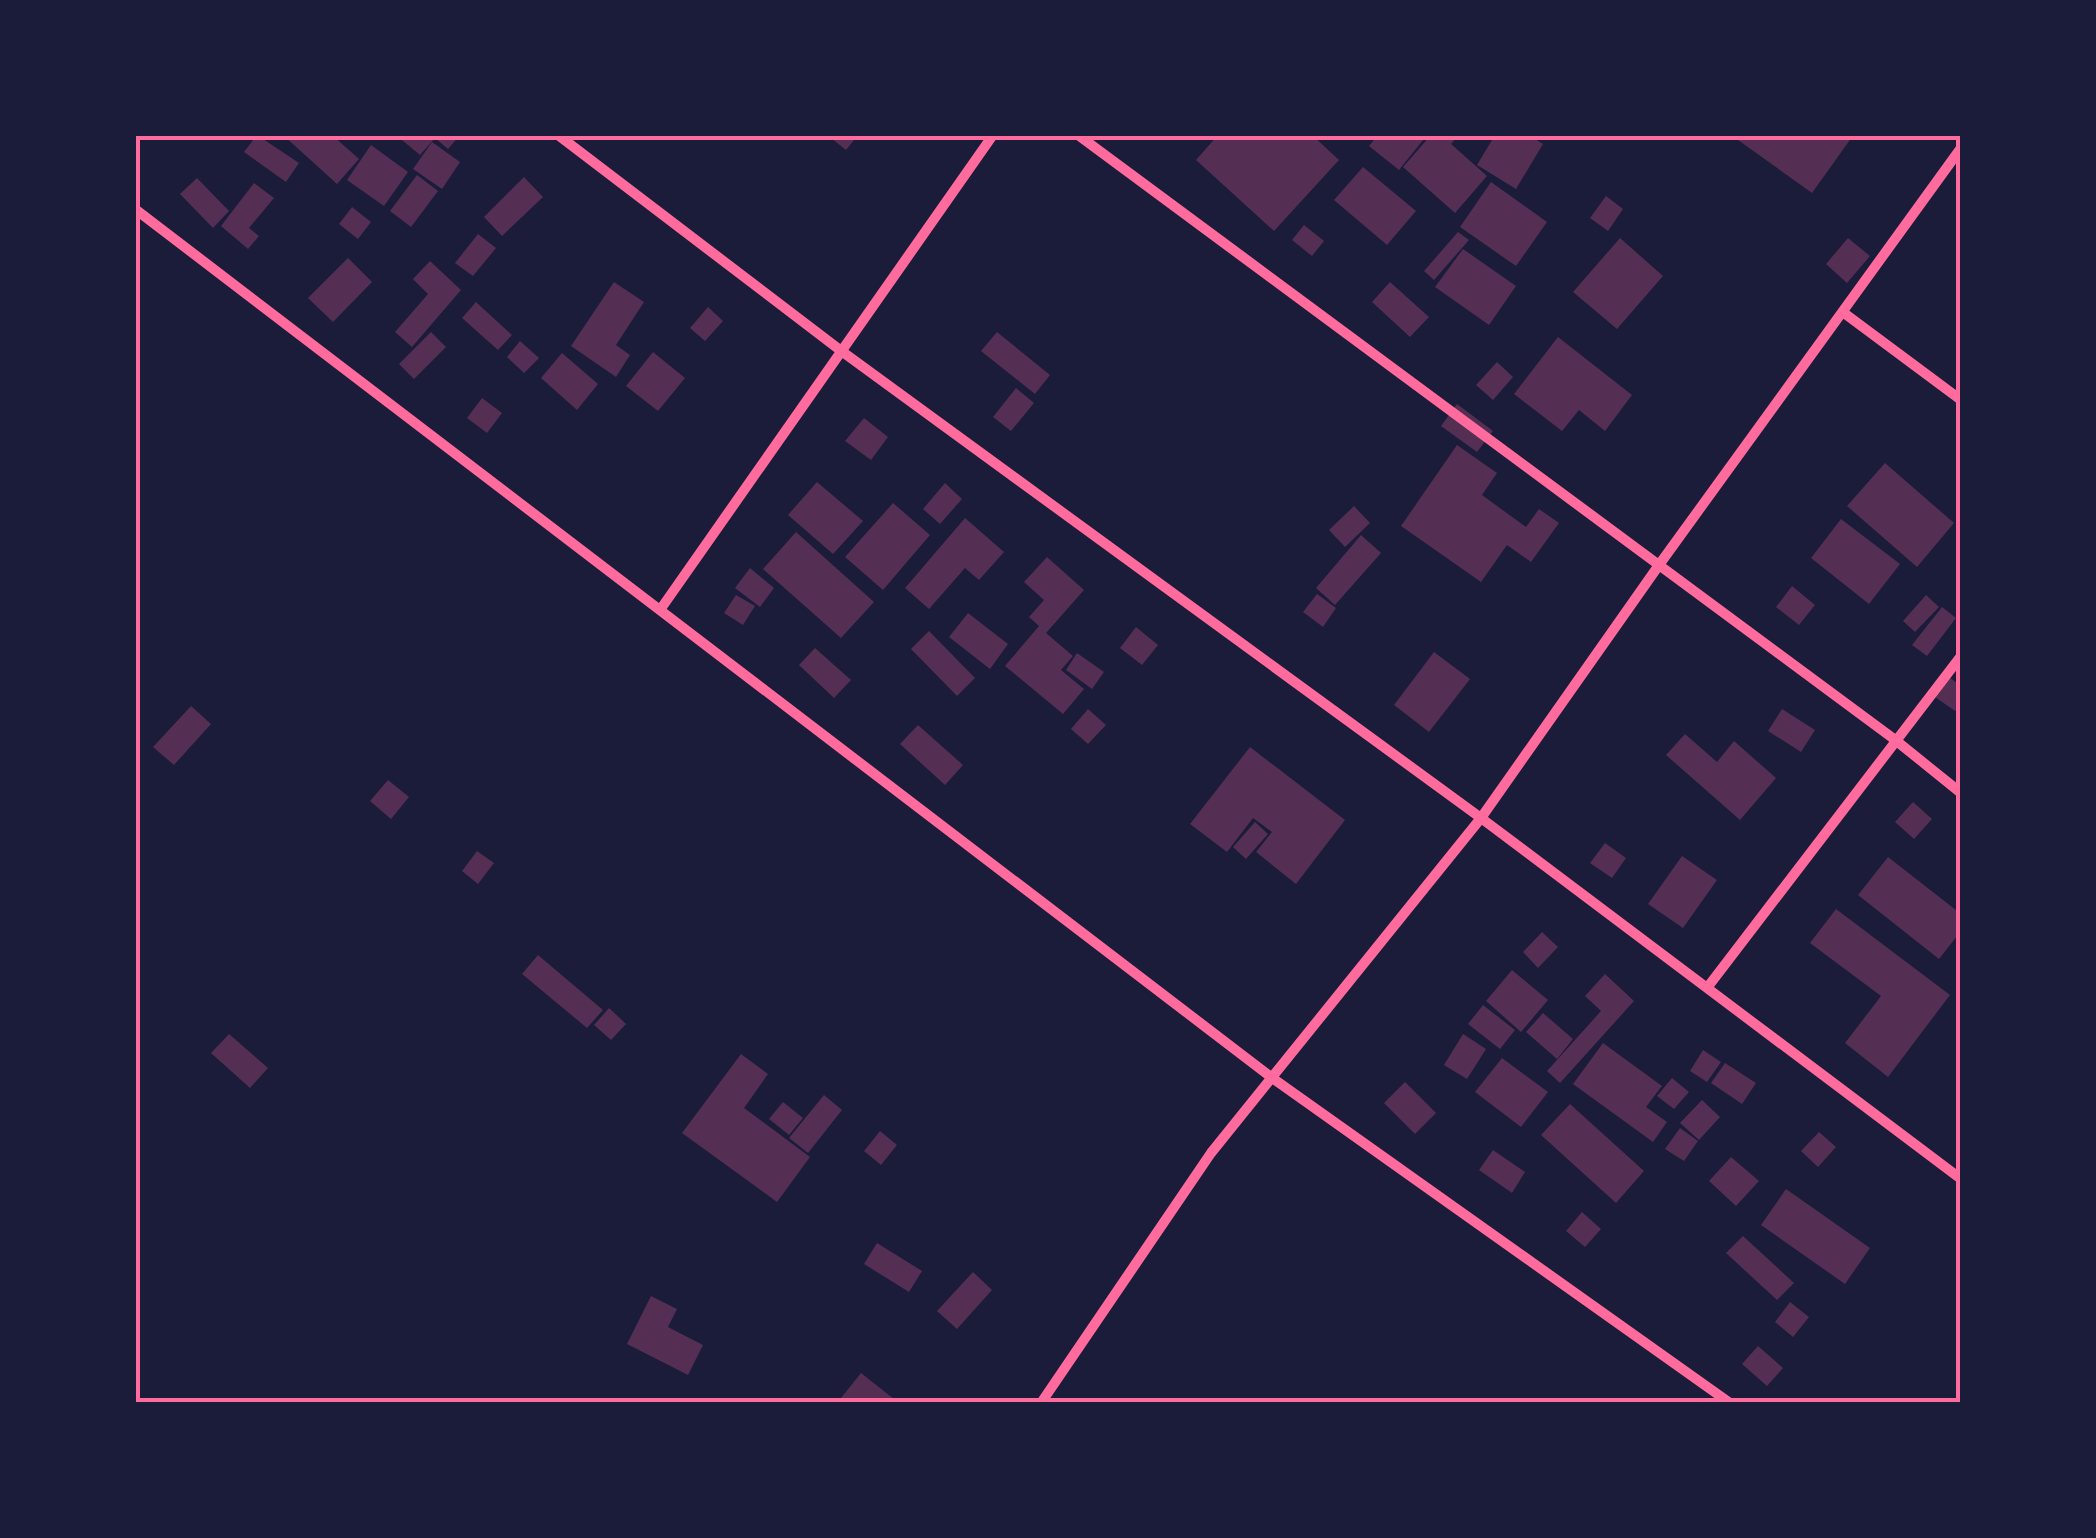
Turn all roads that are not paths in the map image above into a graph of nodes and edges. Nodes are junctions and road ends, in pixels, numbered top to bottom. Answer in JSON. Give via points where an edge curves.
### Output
{"nodes":[{"id":1,"x":558,"y":135,"type":"edge"},
{"id":2,"x":993,"y":135,"type":"edge"},
{"id":3,"x":1078,"y":135,"type":"edge"},
{"id":4,"x":1961,"y":148,"type":"edge"},
{"id":5,"x":135,"y":209,"type":"edge"},
{"id":6,"x":1844,"y":313,"type":"junction"},
{"id":7,"x":840,"y":350,"type":"junction"},
{"id":8,"x":1961,"y":400,"type":"edge"},
{"id":9,"x":1659,"y":565,"type":"junction"},
{"id":10,"x":660,"y":610,"type":"junction"},
{"id":11,"x":1961,"y":656,"type":"edge"},
{"id":12,"x":1894,"y":740,"type":"junction"},
{"id":13,"x":1961,"y":793,"type":"edge"},
{"id":14,"x":1481,"y":818,"type":"junction"},
{"id":15,"x":1707,"y":988,"type":"junction"},
{"id":16,"x":1271,"y":1077,"type":"junction"},
{"id":17,"x":1961,"y":1179,"type":"edge"},
{"id":18,"x":1041,"y":1403,"type":"edge"},
{"id":19,"x":1730,"y":1403,"type":"edge"}],
"edges":[{"from":1,"to":7,"type":"street"},
{"from":2,"to":7,"type":"street"},
{"from":3,"to":9,"type":"street"},
{"from":4,"to":6,"type":"street"},
{"from":5,"to":10,"type":"street"},
{"from":6,"to":8,"type":"street"},
{"from":6,"to":9,"type":"street"},
{"from":7,"to":10,"type":"street"},
{"from":7,"to":14,"type":"street"},
{"from":9,"to":12,"type":"street"},
{"from":9,"to":14,"type":"street"},
{"from":10,"to":16,"type":"street"},
{"from":11,"to":12,"type":"street"},
{"from":12,"to":13,"type":"street"},
{"from":12,"to":15,"type":"street"},
{"from":14,"to":15,"type":"street"},
{"from":14,"to":16,"type":"street"},
{"from":15,"to":17,"type":"street"},
{"from":16,"to":18,"type":"street","via":[[1211,1153]]},
{"from":16,"to":19,"type":"street"}]}
